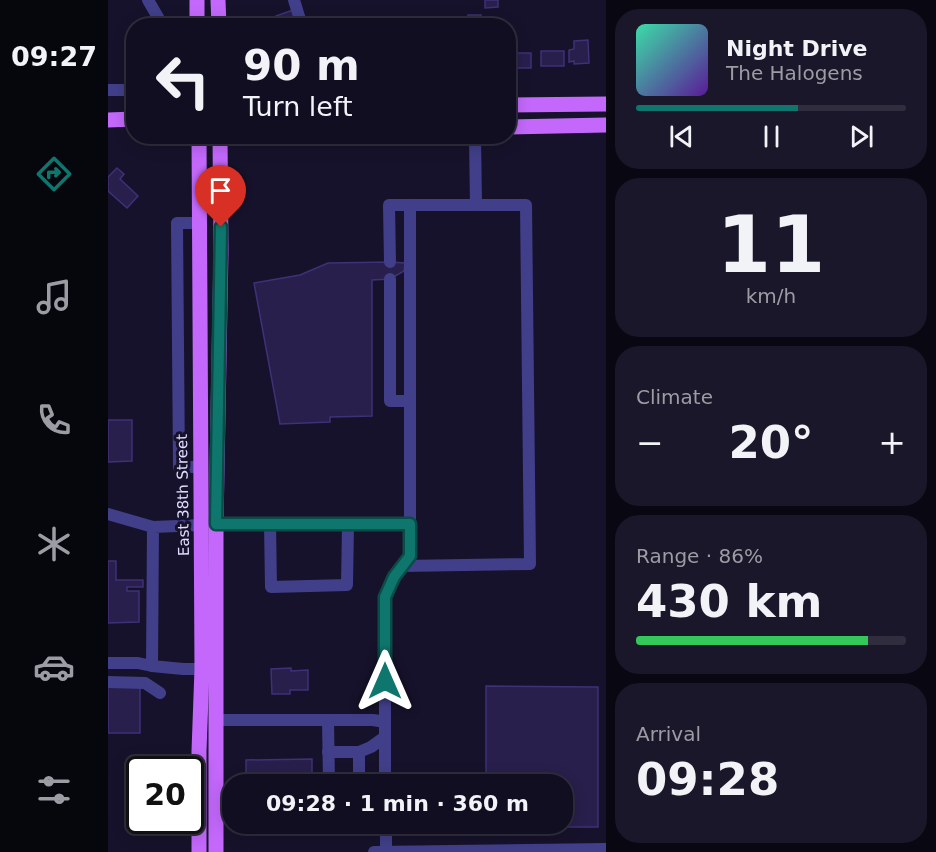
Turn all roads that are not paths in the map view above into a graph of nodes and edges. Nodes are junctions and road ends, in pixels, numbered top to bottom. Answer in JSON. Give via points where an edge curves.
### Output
{"nodes":[{"id":1,"x":148,"y":0,"type":"edge"},
{"id":2,"x":197,"y":0,"type":"edge"},
{"id":3,"x":218,"y":0,"type":"edge"},
{"id":4,"x":294,"y":0,"type":"edge"},
{"id":5,"x":158,"y":18,"type":"edge"},
{"id":6,"x":197,"y":18,"type":"edge"},
{"id":7,"x":219,"y":18,"type":"edge"},
{"id":8,"x":300,"y":18,"type":"edge"},
{"id":9,"x":108,"y":90,"type":"edge"},
{"id":10,"x":126,"y":90,"type":"edge"},
{"id":11,"x":606,"y":104,"type":"edge"},
{"id":12,"x":516,"y":105,"type":"edge"},
{"id":13,"x":126,"y":119,"type":"edge"},
{"id":14,"x":108,"y":120,"type":"edge"},
{"id":15,"x":606,"y":125,"type":"edge"},
{"id":16,"x":516,"y":127,"type":"edge"},
{"id":17,"x":199,"y":144,"type":"edge"},
{"id":18,"x":220,"y":144,"type":"edge"},
{"id":19,"x":475,"y":144,"type":"edge"},
{"id":20,"x":410,"y":205,"type":"junction"},
{"id":21,"x":476,"y":205,"type":"junction"},
{"id":22,"x":199,"y":223,"type":"junction"},
{"id":23,"x":390,"y":262,"type":"dead end"},
{"id":24,"x":199,"y":270,"type":"junction"},
{"id":25,"x":178,"y":271,"type":"junction"},
{"id":26,"x":390,"y":279,"type":"dead end"},
{"id":27,"x":410,"y":401,"type":"junction"},
{"id":28,"x":178,"y":408,"type":"junction"},
{"id":29,"x":200,"y":408,"type":"junction"},
{"id":30,"x":200,"y":467,"type":"junction"},
{"id":31,"x":108,"y":514,"type":"edge"},
{"id":32,"x":270,"y":524,"type":"junction"},
{"id":33,"x":348,"y":524,"type":"junction"},
{"id":34,"x":410,"y":524,"type":"junction"},
{"id":35,"x":209,"y":525,"type":"junction"},
{"id":36,"x":153,"y":527,"type":"junction"},
{"id":37,"x":402,"y":566,"type":"junction"},
{"id":38,"x":108,"y":663,"type":"edge"},
{"id":39,"x":152,"y":666,"type":"junction"},
{"id":40,"x":202,"y":669,"type":"junction"},
{"id":41,"x":108,"y":682,"type":"edge"},
{"id":42,"x":160,"y":693,"type":"dead end"},
{"id":43,"x":216,"y":720,"type":"junction"},
{"id":44,"x":328,"y":720,"type":"junction"},
{"id":45,"x":385,"y":722,"type":"junction"},
{"id":46,"x":385,"y":737,"type":"junction"},
{"id":47,"x":328,"y":752,"type":"junction"},
{"id":48,"x":359,"y":752,"type":"junction"},
{"id":49,"x":329,"y":774,"type":"edge"},
{"id":50,"x":359,"y":774,"type":"edge"},
{"id":51,"x":385,"y":774,"type":"edge"},
{"id":52,"x":386,"y":834,"type":"edge"},
{"id":53,"x":606,"y":849,"type":"edge"},
{"id":54,"x":199,"y":852,"type":"edge"},
{"id":55,"x":216,"y":852,"type":"edge"},
{"id":56,"x":374,"y":852,"type":"edge"},
{"id":57,"x":386,"y":852,"type":"edge"}],
"edges":[{"from":1,"to":5,"type":"street"},
{"from":2,"to":6,"type":"main road"},
{"from":3,"to":7,"type":"main road"},
{"from":4,"to":8,"type":"street"},
{"from":9,"to":10,"type":"street"},
{"from":11,"to":12,"type":"main road"},
{"from":13,"to":14,"type":"main road"},
{"from":15,"to":16,"type":"main road"},
{"from":17,"to":22,"type":"main road","name":"East 38th Street"},
{"from":18,"to":35,"type":"main road","name":"East 38th Street","via":[[221,250]]},
{"from":19,"to":21,"type":"street"},
{"from":20,"to":21,"type":"street"},
{"from":20,"to":23,"type":"street","via":[[389,205]]},
{"from":20,"to":27,"type":"street"},
{"from":21,"to":37,"type":"street","via":[[526,205],[530,564]]},
{"from":22,"to":24,"type":"main road","name":"East 38th Street"},
{"from":22,"to":25,"type":"street","via":[[177,223]]},
{"from":24,"to":25,"type":"street"},
{"from":24,"to":29,"type":"main road","name":"East 38th Street"},
{"from":25,"to":28,"type":"street"},
{"from":26,"to":27,"type":"street","via":[[390,401]]},
{"from":27,"to":34,"type":"street"},
{"from":28,"to":29,"type":"street"},
{"from":28,"to":30,"type":"street","via":[[179,467]]},
{"from":29,"to":30,"type":"main road","name":"East 38th Street"},
{"from":30,"to":35,"type":"main road","name":"East 38th Street"},
{"from":31,"to":36,"type":"street"},
{"from":32,"to":33,"type":"street"},
{"from":32,"to":33,"type":"street","via":[[271,587],[347,585]]},
{"from":32,"to":35,"type":"street"},
{"from":33,"to":34,"type":"street"},
{"from":34,"to":37,"type":"street","via":[[410,556]]},
{"from":35,"to":36,"type":"street"},
{"from":35,"to":40,"type":"main road","name":"East 38th Street"},
{"from":35,"to":43,"type":"main road","name":"East 38th Street"},
{"from":36,"to":39,"type":"street"},
{"from":37,"to":45,"type":"street","via":[[385,597]]},
{"from":38,"to":39,"type":"street"},
{"from":39,"to":40,"type":"street"},
{"from":40,"to":54,"type":"main road","name":"East 38th Street"},
{"from":41,"to":42,"type":"street","via":[[145,684]]},
{"from":43,"to":44,"type":"street"},
{"from":43,"to":55,"type":"main road","name":"East 38th Street"},
{"from":44,"to":45,"type":"street"},
{"from":44,"to":47,"type":"street"},
{"from":45,"to":46,"type":"street"},
{"from":46,"to":48,"type":"street"},
{"from":46,"to":51,"type":"street"},
{"from":47,"to":48,"type":"street"},
{"from":47,"to":49,"type":"street"},
{"from":48,"to":50,"type":"street"},
{"from":52,"to":57,"type":"street"},
{"from":53,"to":57,"type":"street"},
{"from":56,"to":57,"type":"street"}]}
